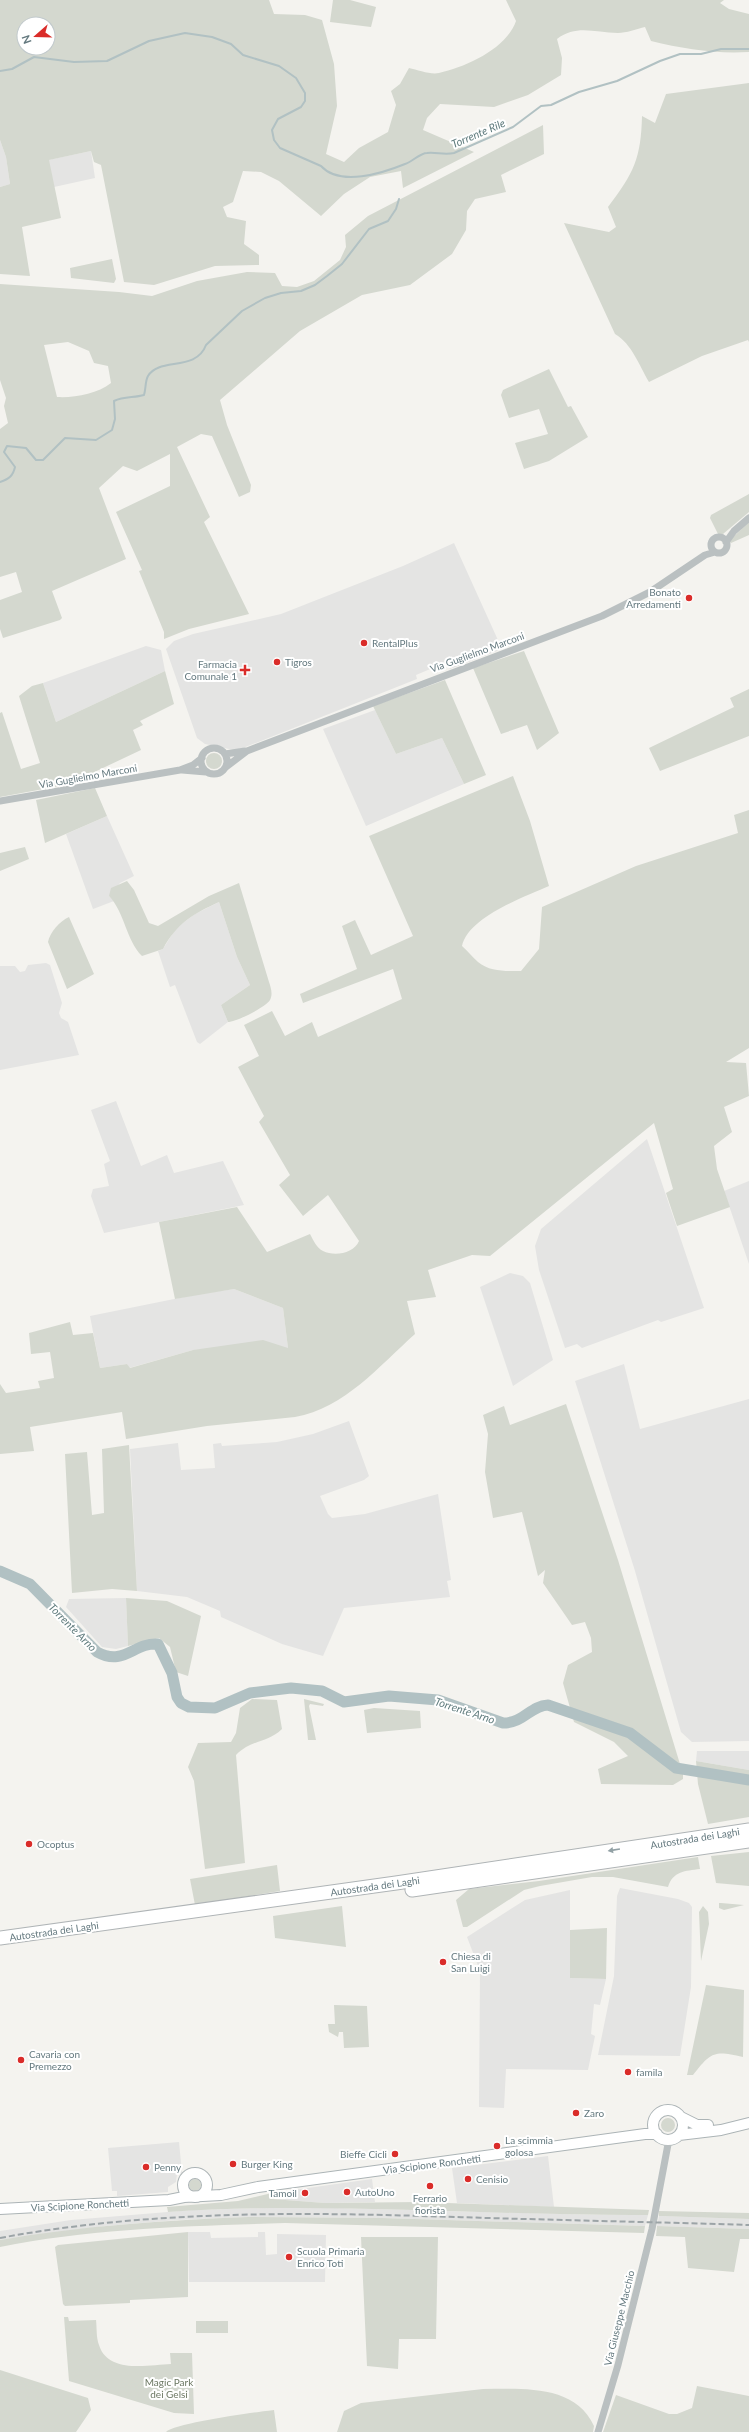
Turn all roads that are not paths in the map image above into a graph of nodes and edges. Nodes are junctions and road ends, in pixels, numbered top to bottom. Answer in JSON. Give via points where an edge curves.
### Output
{"nodes":[{"id":1,"x":749,"y":518,"type":"edge"},
{"id":2,"x":734,"y":531,"type":"junction"},
{"id":3,"x":720,"y":537,"type":"junction"},
{"id":4,"x":726,"y":542,"type":"junction"},
{"id":5,"x":713,"y":550,"type":"junction"},
{"id":6,"x":247,"y":751,"type":"junction"},
{"id":7,"x":225,"y":754,"type":"junction"},
{"id":8,"x":202,"y":758,"type":"junction"},
{"id":9,"x":226,"y":767,"type":"junction"},
{"id":10,"x":180,"y":770,"type":"junction"},
{"id":11,"x":206,"y":772,"type":"junction"},
{"id":12,"x":0,"y":801,"type":"edge"},
{"id":13,"x":749,"y":1824,"type":"edge"},
{"id":14,"x":749,"y":1830,"type":"edge"},
{"id":15,"x":749,"y":1841,"type":"edge"},
{"id":16,"x":635,"y":1847,"type":"junction"},
{"id":17,"x":749,"y":1849,"type":"edge"},
{"id":18,"x":519,"y":1874,"type":"junction"},
{"id":19,"x":0,"y":1938,"type":"edge"},
{"id":20,"x":0,"y":1946,"type":"edge"},
{"id":21,"x":681,"y":2117,"type":"junction"},
{"id":22,"x":654,"y":2121,"type":"junction"},
{"id":23,"x":742,"y":2124,"type":"edge"},
{"id":24,"x":657,"y":2134,"type":"junction"},
{"id":25,"x":679,"y":2134,"type":"junction"},
{"id":26,"x":618,"y":2138,"type":"junction"},
{"id":27,"x":669,"y":2139,"type":"junction"},
{"id":28,"x":184,"y":2182,"type":"junction"},
{"id":29,"x":206,"y":2182,"type":"junction"},
{"id":30,"x":245,"y":2189,"type":"junction"},
{"id":31,"x":196,"y":2197,"type":"junction"},
{"id":32,"x":160,"y":2200,"type":"junction"},
{"id":33,"x":0,"y":2209,"type":"edge"},
{"id":34,"x":598,"y":2432,"type":"edge"}],
"edges":[{"from":1,"to":2,"type":"street"},
{"from":2,"to":3,"type":"street"},
{"from":2,"to":4,"type":"street"},
{"from":3,"to":4,"type":"street"},
{"from":3,"to":5,"type":"street","via":[[713,539]]},
{"from":4,"to":5,"type":"street","via":[[724,552]]},
{"from":5,"to":6,"type":"street","name":"Via Guglielmo Marconi","via":[[650,592],[602,616]]},
{"from":6,"to":7,"type":"street","name":"Via Guglielmo Marconi"},
{"from":6,"to":9,"type":"street","name":"Via Guglielmo Marconi"},
{"from":7,"to":8,"type":"street","via":[[212,748],[205,752]]},
{"from":7,"to":9,"type":"street"},
{"from":8,"to":10,"type":"street","name":"Via Guglielmo Marconi"},
{"from":8,"to":11,"type":"street"},
{"from":9,"to":11,"type":"street","via":[[217,775]]},
{"from":10,"to":11,"type":"street","name":"Via Guglielmo Marconi"},
{"from":10,"to":12,"type":"street","name":"Via Guglielmo Marconi"},
{"from":13,"to":16,"type":"highway","via":[[681,1835]]},
{"from":14,"to":16,"type":"highway","name":"Autostrada dei Laghi"},
{"from":15,"to":18,"type":"highway","name":"Autostrada dei Laghi"},
{"from":16,"to":19,"type":"highway","name":"Autostrada dei Laghi","one_way":true},
{"from":17,"to":18,"type":"highway","via":[[559,1873]]},
{"from":18,"to":20,"type":"highway","name":"Autostrada dei Laghi"},
{"from":21,"to":22,"type":"main road","via":[[668,2110],[658,2114]]},
{"from":21,"to":23,"type":"main road","via":[[701,2126]]},
{"from":21,"to":25,"type":"main road","via":[[683,2126]]},
{"from":22,"to":24,"type":"main road"},
{"from":22,"to":26,"type":"main road","name":"Via Scipione Ronchetti","via":[[642,2129]]},
{"from":23,"to":25,"type":"main road","via":[[721,2130]]},
{"from":24,"to":26,"type":"main road","name":"Via Scipione Ronchetti"},
{"from":24,"to":27,"type":"main road"},
{"from":25,"to":27,"type":"main road"},
{"from":26,"to":30,"type":"main road","name":"Via Scipione Ronchetti"},
{"from":27,"to":34,"type":"street","name":"Via Giuseppe Macchio","via":[[652,2229],[618,2365]]},
{"from":28,"to":29,"type":"main road","via":[[195,2174],[203,2176]]},
{"from":28,"to":31,"type":"main road","via":[[186,2193]]},
{"from":28,"to":32,"type":"main road","name":"Via Scipione Ronchetti","via":[[171,2196]]},
{"from":29,"to":30,"type":"main road","name":"Via Scipione Ronchetti","via":[[218,2189]]},
{"from":29,"to":31,"type":"main road","via":[[205,2192]]},
{"from":30,"to":31,"type":"main road","name":"Via Scipione Ronchetti","via":[[229,2194]]},
{"from":31,"to":32,"type":"main road","name":"Via Scipione Ronchetti"},
{"from":32,"to":33,"type":"main road","name":"Via Scipione Ronchetti"}]}
